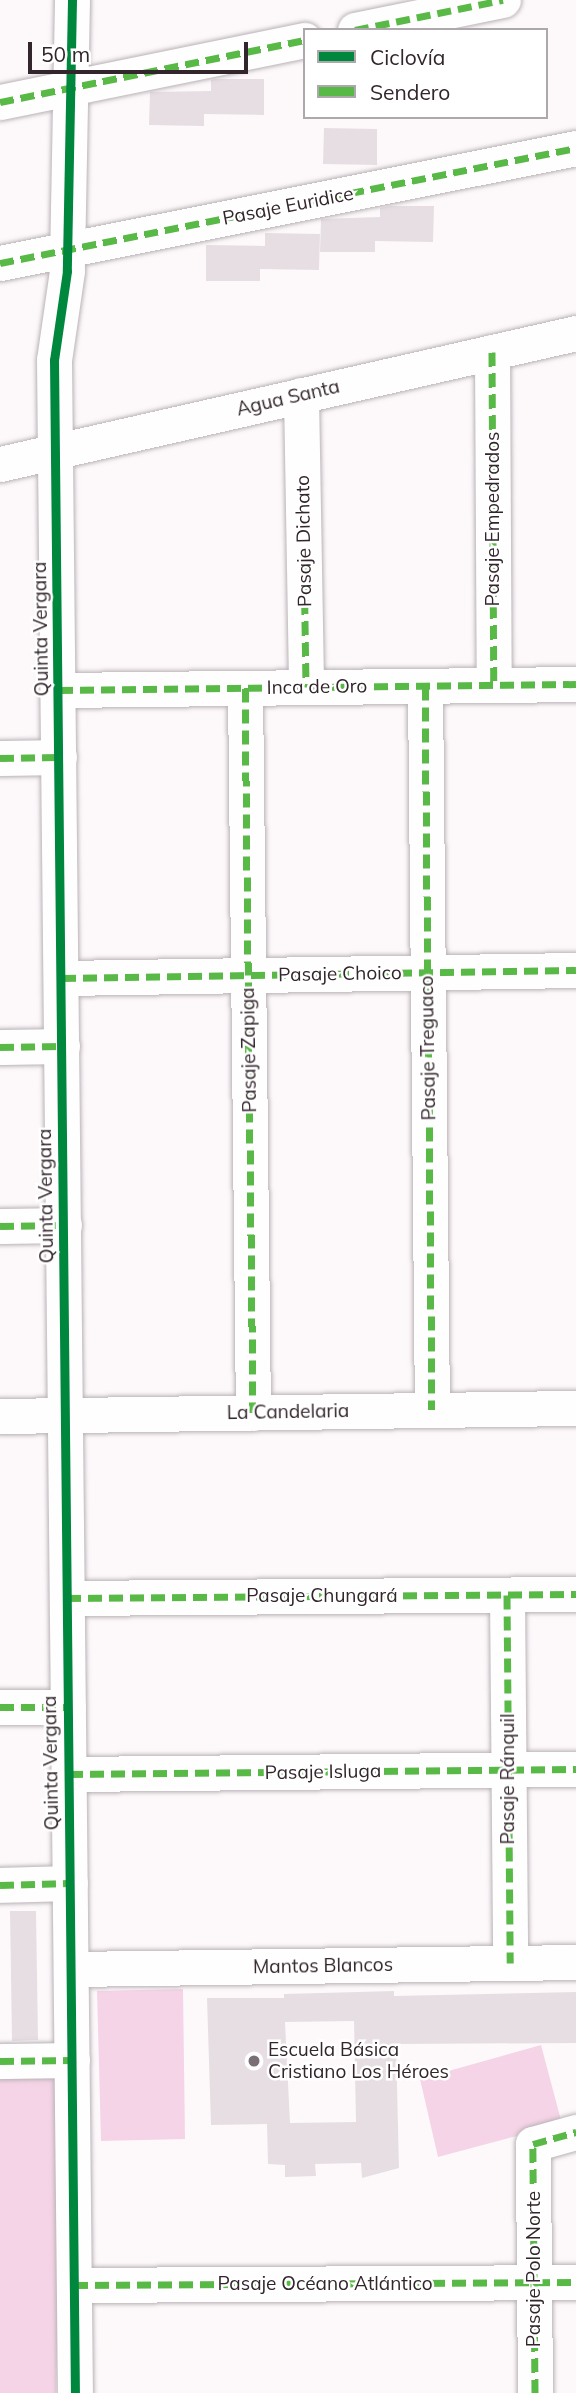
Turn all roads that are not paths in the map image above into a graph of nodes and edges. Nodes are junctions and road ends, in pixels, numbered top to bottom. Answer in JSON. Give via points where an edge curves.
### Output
{"nodes":[{"id":1,"x":72,"y":0,"type":"edge"},
{"id":2,"x":503,"y":0,"type":"edge"},
{"id":3,"x":365,"y":28,"type":"edge"},
{"id":4,"x":303,"y":40,"type":"edge"},
{"id":5,"x":71,"y":87,"type":"junction"},
{"id":6,"x":0,"y":102,"type":"edge"},
{"id":7,"x":576,"y":149,"type":"edge"},
{"id":8,"x":67,"y":250,"type":"junction"},
{"id":9,"x":0,"y":263,"type":"edge"},
{"id":10,"x":576,"y":333,"type":"edge"},
{"id":11,"x":492,"y":352,"type":"junction"},
{"id":12,"x":301,"y":395,"type":"junction"},
{"id":13,"x":57,"y":451,"type":"junction"},
{"id":14,"x":0,"y":464,"type":"edge"},
{"id":15,"x":576,"y":684,"type":"edge"},
{"id":16,"x":494,"y":685,"type":"junction"},
{"id":17,"x":425,"y":686,"type":"junction"},
{"id":18,"x":306,"y":687,"type":"junction"},
{"id":19,"x":246,"y":688,"type":"junction"},
{"id":20,"x":59,"y":690,"type":"junction"},
{"id":21,"x":59,"y":757,"type":"junction"},
{"id":22,"x":0,"y":758,"type":"edge"},
{"id":23,"x":576,"y":970,"type":"edge"},
{"id":24,"x":427,"y":972,"type":"junction"},
{"id":25,"x":249,"y":975,"type":"junction"},
{"id":26,"x":62,"y":978,"type":"junction"},
{"id":27,"x":62,"y":1046,"type":"junction"},
{"id":28,"x":0,"y":1047,"type":"edge"},
{"id":29,"x":64,"y":1225,"type":"junction"},
{"id":30,"x":0,"y":1226,"type":"edge"},
{"id":31,"x":576,"y":1408,"type":"edge"},
{"id":32,"x":432,"y":1410,"type":"junction"},
{"id":33,"x":253,"y":1413,"type":"junction"},
{"id":34,"x":66,"y":1415,"type":"junction"},
{"id":35,"x":0,"y":1416,"type":"edge"},
{"id":36,"x":576,"y":1594,"type":"edge"},
{"id":37,"x":507,"y":1595,"type":"junction"},
{"id":38,"x":67,"y":1598,"type":"junction"},
{"id":39,"x":0,"y":1707,"type":"edge"},
{"id":40,"x":68,"y":1707,"type":"junction"},
{"id":41,"x":576,"y":1769,"type":"edge"},
{"id":42,"x":508,"y":1770,"type":"junction"},
{"id":43,"x":69,"y":1774,"type":"junction"},
{"id":44,"x":70,"y":1883,"type":"junction"},
{"id":45,"x":0,"y":1885,"type":"edge"},
{"id":46,"x":576,"y":1962,"type":"edge"},
{"id":47,"x":510,"y":1963,"type":"junction"},
{"id":48,"x":71,"y":1969,"type":"junction"},
{"id":49,"x":72,"y":2060,"type":"junction"},
{"id":50,"x":0,"y":2061,"type":"edge"},
{"id":51,"x":576,"y":2132,"type":"edge"},
{"id":52,"x":535,"y":2282,"type":"junction"},
{"id":53,"x":576,"y":2282,"type":"edge"},
{"id":54,"x":74,"y":2285,"type":"junction"},
{"id":55,"x":75,"y":2393,"type":"edge"},
{"id":56,"x":535,"y":2393,"type":"edge"}],
"edges":[{"from":1,"to":5,"type":"street","name":"Quinta Vergara"},
{"from":2,"to":3,"type":"street"},
{"from":4,"to":5,"type":"street"},
{"from":5,"to":6,"type":"street"},
{"from":5,"to":8,"type":"street","name":"Quinta Vergara"},
{"from":7,"to":8,"type":"street","name":"Pasaje Euridice"},
{"from":8,"to":9,"type":"street","name":"Pasaje Euridice"},
{"from":8,"to":13,"type":"street","name":"Quinta Vergara","via":[[54,360]]},
{"from":10,"to":11,"type":"street","name":"Agua Santa"},
{"from":11,"to":12,"type":"street","name":"Agua Santa"},
{"from":11,"to":16,"type":"street","name":"Pasaje Empedrados"},
{"from":12,"to":13,"type":"street","name":"Agua Santa"},
{"from":12,"to":18,"type":"street","name":"Pasaje Dichato"},
{"from":13,"to":14,"type":"street","name":"Agua Santa"},
{"from":13,"to":20,"type":"street","name":"Quinta Vergara"},
{"from":15,"to":16,"type":"street","name":"Inca de Oro"},
{"from":16,"to":17,"type":"street","name":"Inca de Oro"},
{"from":17,"to":18,"type":"street","name":"Inca de Oro"},
{"from":17,"to":24,"type":"street","name":"Pasaje Treguaco"},
{"from":18,"to":19,"type":"street","name":"Inca de Oro"},
{"from":19,"to":20,"type":"street","name":"Inca de Oro"},
{"from":19,"to":25,"type":"street","name":"Pasaje Zapiga"},
{"from":20,"to":21,"type":"street","name":"Quinta Vergara"},
{"from":21,"to":22,"type":"street"},
{"from":21,"to":26,"type":"street","name":"Quinta Vergara"},
{"from":23,"to":24,"type":"street","name":"Pasaje Choico"},
{"from":24,"to":25,"type":"street","name":"Pasaje Choico"},
{"from":24,"to":32,"type":"street","name":"Pasaje Treguaco"},
{"from":25,"to":26,"type":"street","name":"Pasaje Choico"},
{"from":25,"to":33,"type":"street","name":"Pasaje Zapiga"},
{"from":26,"to":27,"type":"street","name":"Quinta Vergara"},
{"from":27,"to":28,"type":"street"},
{"from":27,"to":29,"type":"street","name":"Quinta Vergara"},
{"from":29,"to":30,"type":"street"},
{"from":29,"to":34,"type":"street","name":"Quinta Vergara"},
{"from":31,"to":32,"type":"street","name":"La Candelaria"},
{"from":32,"to":33,"type":"street","name":"La Candelaria"},
{"from":33,"to":34,"type":"street","name":"La Candelaria"},
{"from":34,"to":35,"type":"street","name":"La Candelaria"},
{"from":34,"to":38,"type":"street","name":"Quinta Vergara"},
{"from":36,"to":37,"type":"street","name":"Pasaje Chungará"},
{"from":37,"to":38,"type":"street","name":"Pasaje Chungará"},
{"from":37,"to":42,"type":"street","name":"Pasaje Ránquil"},
{"from":38,"to":40,"type":"street","name":"Quinta Vergara"},
{"from":39,"to":40,"type":"street"},
{"from":40,"to":43,"type":"street","name":"Quinta Vergara"},
{"from":41,"to":42,"type":"street","name":"Pasaje Isluga"},
{"from":42,"to":43,"type":"street","name":"Pasaje Isluga"},
{"from":42,"to":47,"type":"street","name":"Pasaje Ránquil"},
{"from":43,"to":44,"type":"street","name":"Quinta Vergara"},
{"from":44,"to":45,"type":"street"},
{"from":44,"to":48,"type":"street","name":"Quinta Vergara"},
{"from":46,"to":47,"type":"street","name":"Mantos Blancos"},
{"from":47,"to":48,"type":"street","name":"Mantos Blancos"},
{"from":48,"to":49,"type":"street","name":"Quinta Vergara"},
{"from":49,"to":50,"type":"street"},
{"from":49,"to":54,"type":"street","name":"Quinta Vergara"},
{"from":51,"to":52,"type":"street","name":"Pasaje Polo Norte","via":[[533,2144]]},
{"from":52,"to":53,"type":"street","name":"Pasaje Océano Atlántico"},
{"from":52,"to":54,"type":"street","name":"Pasaje Océano Atlántico"},
{"from":52,"to":56,"type":"street","name":"Pasaje Polo Norte"},
{"from":54,"to":55,"type":"street","name":"Quinta Vergara"}]}
